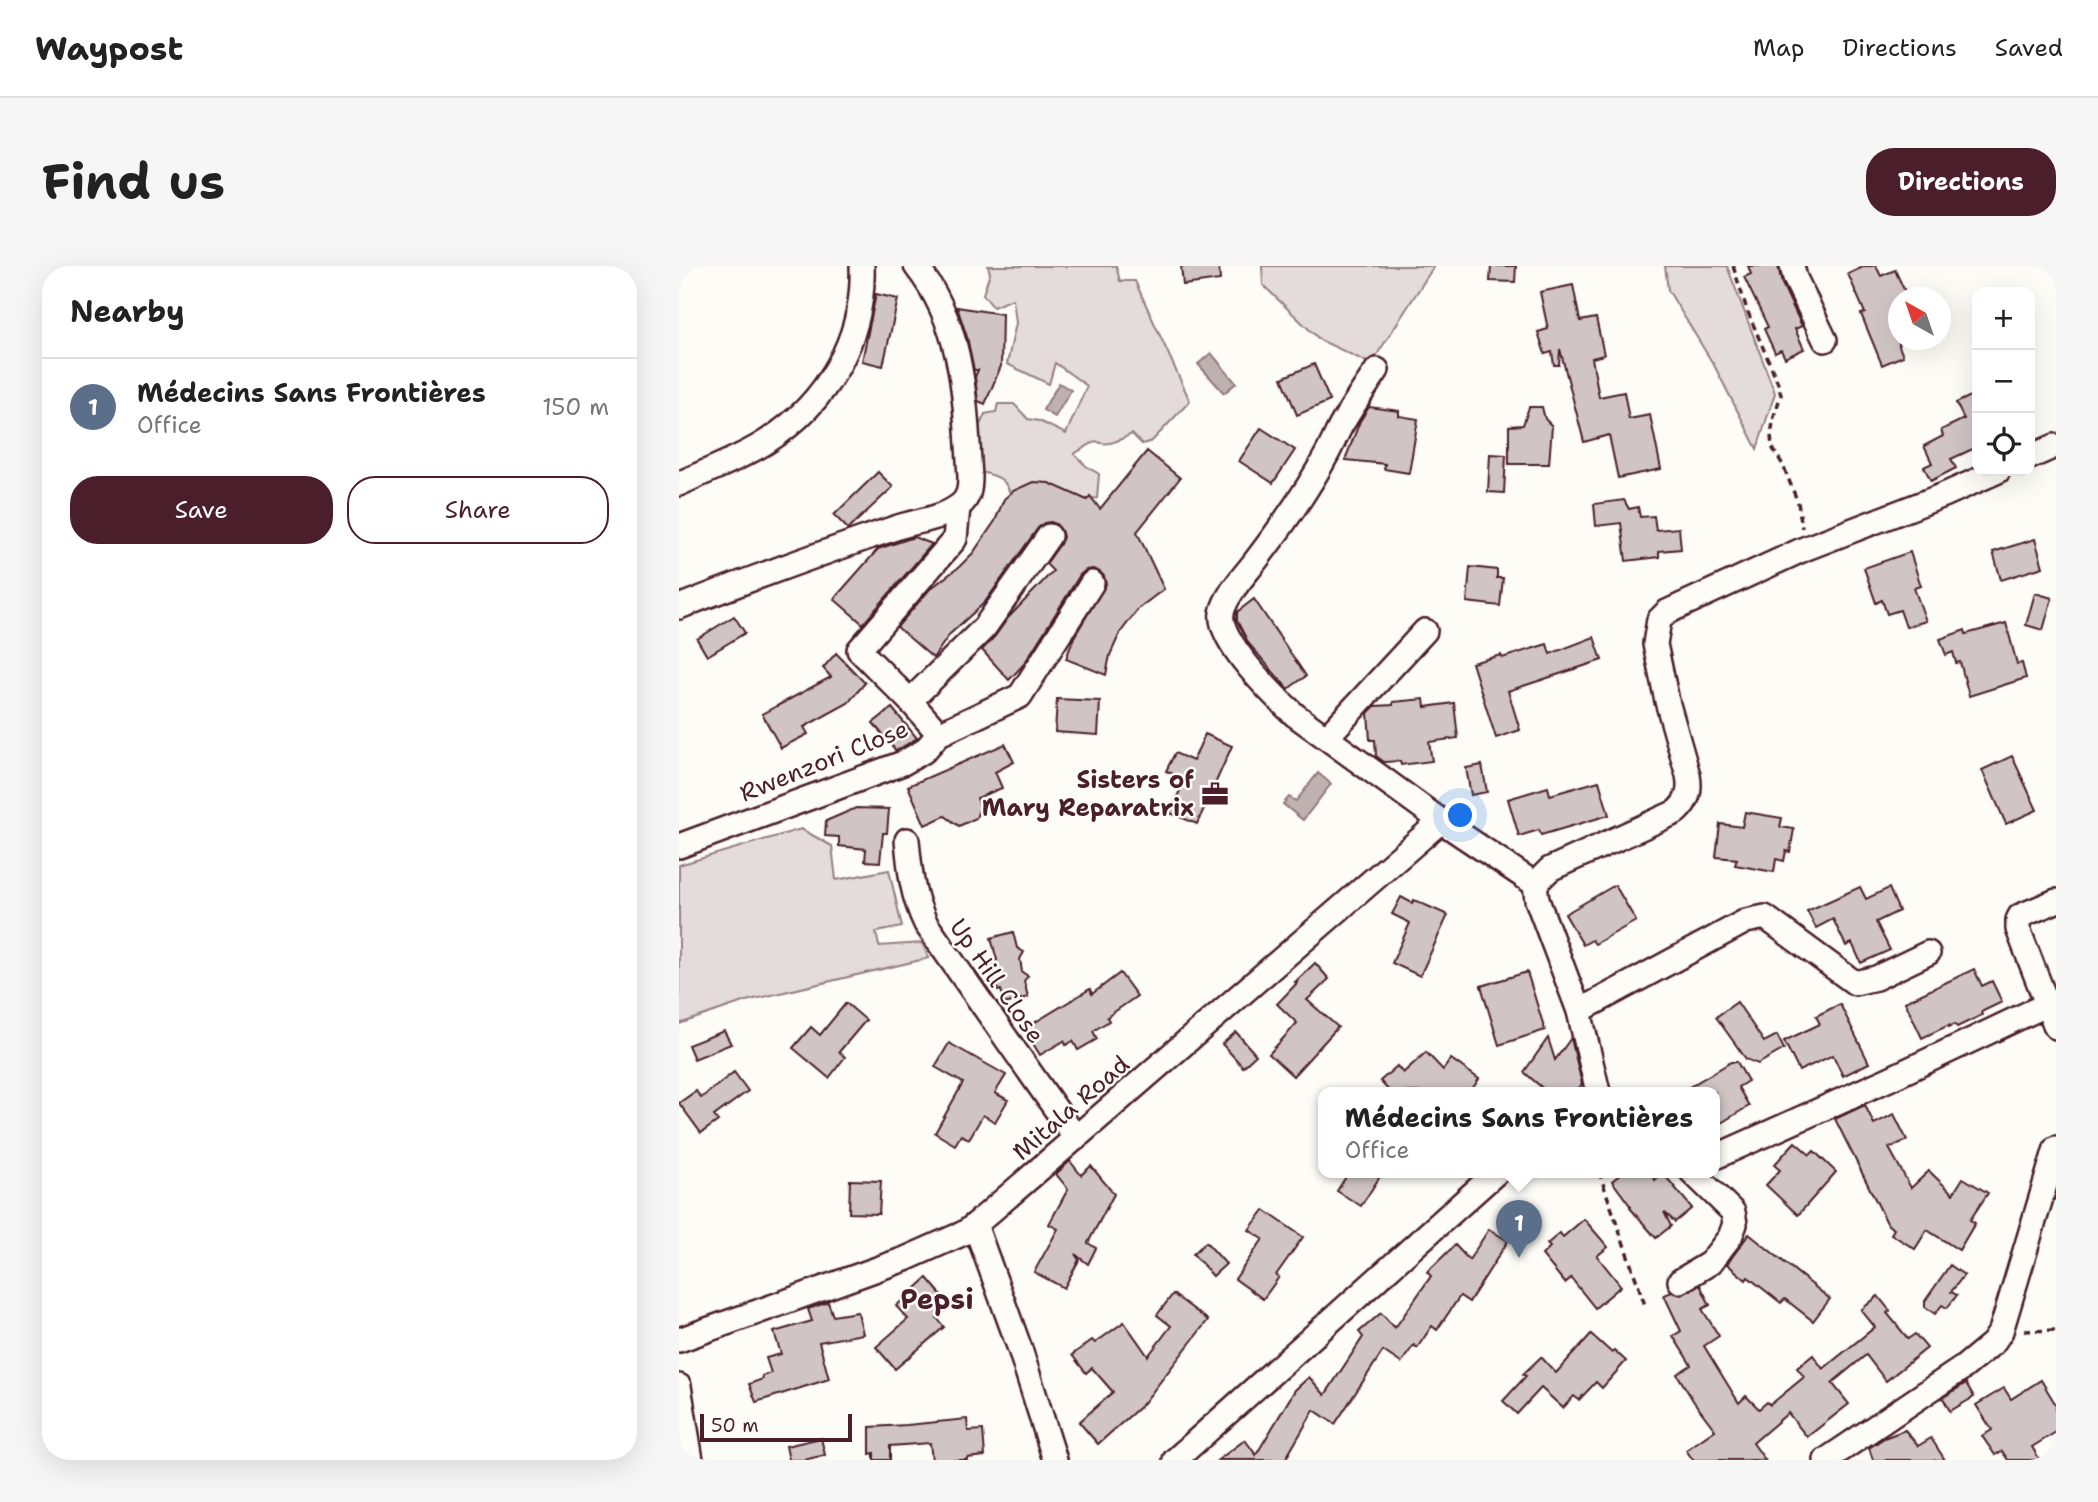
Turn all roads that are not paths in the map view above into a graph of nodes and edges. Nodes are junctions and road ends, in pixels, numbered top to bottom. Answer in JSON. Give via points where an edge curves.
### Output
{"nodes":[{"id":1,"x":862,"y":266,"type":"edge"},
{"id":2,"x":916,"y":266,"type":"edge"},
{"id":3,"x":1792,"y":266,"type":"edge"},
{"id":4,"x":1825,"y":340,"type":"dead end"},
{"id":5,"x":1377,"y":370,"type":"dead end"},
{"id":6,"x":2055,"y":446,"type":"edge"},
{"id":7,"x":2035,"y":455,"type":"edge"},
{"id":8,"x":1987,"y":476,"type":"edge"},
{"id":9,"x":679,"y":484,"type":"edge"},
{"id":10,"x":958,"y":507,"type":"junction"},
{"id":11,"x":1049,"y":536,"type":"dead end"},
{"id":12,"x":1092,"y":583,"type":"dead end"},
{"id":13,"x":679,"y":607,"type":"edge"},
{"id":14,"x":1425,"y":631,"type":"dead end"},
{"id":15,"x":910,"y":701,"type":"junction"},
{"id":16,"x":939,"y":734,"type":"junction"},
{"id":17,"x":1327,"y":737,"type":"junction"},
{"id":18,"x":1441,"y":821,"type":"junction"},
{"id":19,"x":907,"y":841,"type":"dead end"},
{"id":20,"x":679,"y":846,"type":"edge"},
{"id":21,"x":1535,"y":884,"type":"junction"},
{"id":22,"x":2056,"y":901,"type":"edge"},
{"id":23,"x":1928,"y":953,"type":"dead end"},
{"id":24,"x":2046,"y":1005,"type":"junction"},
{"id":25,"x":1579,"y":1011,"type":"junction"},
{"id":26,"x":2056,"y":1027,"type":"edge"},
{"id":27,"x":1597,"y":1087,"type":"edge"},
{"id":28,"x":1076,"y":1138,"type":"junction"},
{"id":29,"x":2056,"y":1148,"type":"edge"},
{"id":30,"x":1720,"y":1155,"type":"edge"},
{"id":31,"x":1490,"y":1178,"type":"edge"},
{"id":32,"x":1698,"y":1178,"type":"edge"},
{"id":33,"x":2046,"y":1216,"type":"edge"},
{"id":34,"x":975,"y":1225,"type":"junction"},
{"id":35,"x":1679,"y":1281,"type":"dead end"},
{"id":36,"x":679,"y":1340,"type":"edge"},
{"id":37,"x":679,"y":1386,"type":"edge"},
{"id":38,"x":1856,"y":1451,"type":"edge"},
{"id":39,"x":691,"y":1460,"type":"edge"},
{"id":40,"x":1055,"y":1460,"type":"edge"},
{"id":41,"x":1175,"y":1460,"type":"edge"},
{"id":42,"x":1825,"y":1460,"type":"edge"}],
"edges":[{"from":1,"to":9,"type":"street","via":[[862,296],[853,334],[824,391],[799,419],[765,443]]},
{"from":2,"to":10,"type":"street","via":[[940,301],[963,377],[970,477],[966,499]]},
{"from":3,"to":4,"type":"street"},
{"from":5,"to":17,"type":"street","via":[[1309,485],[1222,613],[1230,642],[1274,697]]},
{"from":6,"to":7,"type":"street"},
{"from":8,"to":21,"type":"street","via":[[1804,549],[1667,612],[1659,620],[1655,644],[1688,775],[1685,804],[1550,869]]},
{"from":10,"to":13,"type":"street"},
{"from":10,"to":15,"type":"street","via":[[954,539],[859,650]]},
{"from":11,"to":15,"type":"street","via":[[983,628]]},
{"from":12,"to":16,"type":"street","name":"Rwenzori Close","via":[[1020,696]]},
{"from":14,"to":17,"type":"street"},
{"from":15,"to":16,"type":"street"},
{"from":16,"to":20,"type":"street","name":"Rwenzori Close","via":[[924,751],[903,763]]},
{"from":17,"to":18,"type":"street"},
{"from":18,"to":21,"type":"street"},
{"from":18,"to":28,"type":"street","name":"Mitala Road"},
{"from":19,"to":28,"type":"street","name":"Up Hill Close","via":[[910,880],[926,925]]},
{"from":21,"to":25,"type":"street"},
{"from":22,"to":24,"type":"street","via":[[2018,920]]},
{"from":23,"to":25,"type":"street","via":[[1855,983],[1765,917],[1746,921]]},
{"from":24,"to":26,"type":"street"},
{"from":24,"to":30,"type":"street"},
{"from":25,"to":27,"type":"street"},
{"from":28,"to":34,"type":"street","name":"Mitala Road"},
{"from":29,"to":33,"type":"street"},
{"from":31,"to":41,"type":"street"},
{"from":32,"to":35,"type":"street","via":[[1733,1212],[1735,1224],[1710,1263]]},
{"from":33,"to":38,"type":"street","via":[[1993,1343]]},
{"from":34,"to":36,"type":"street","name":"Mitala Road","via":[[905,1259]]},
{"from":34,"to":40,"type":"street"},
{"from":37,"to":39,"type":"street"},
{"from":38,"to":42,"type":"street"}]}
